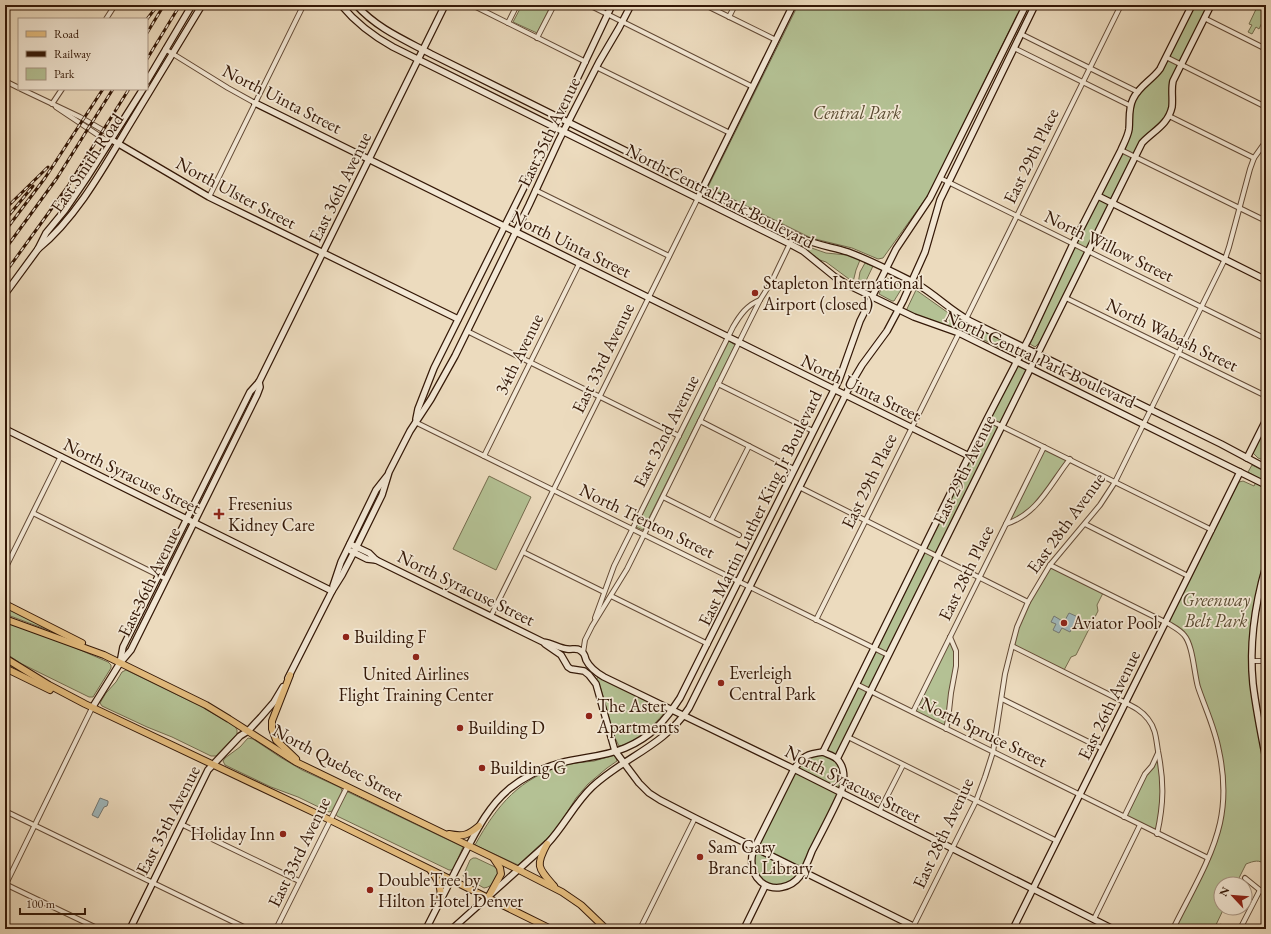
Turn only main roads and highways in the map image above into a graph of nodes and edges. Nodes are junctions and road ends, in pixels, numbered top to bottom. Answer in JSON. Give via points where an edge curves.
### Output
{"nodes":[{"id":1,"x":5,"y":604,"type":"edge"},
{"id":2,"x":5,"y":619,"type":"edge"},
{"id":3,"x":104,"y":655,"type":"junction"},
{"id":4,"x":5,"y":658,"type":"edge"},
{"id":5,"x":5,"y":668,"type":"edge"},
{"id":6,"x":290,"y":675,"type":"road end"},
{"id":7,"x":64,"y":693,"type":"junction"},
{"id":8,"x":303,"y":766,"type":"junction"},
{"id":9,"x":480,"y":826,"type":"road end"},
{"id":10,"x":439,"y":832,"type":"junction"},
{"id":11,"x":547,"y":844,"type":"road end"},
{"id":12,"x":493,"y":858,"type":"junction"},
{"id":13,"x":429,"y":869,"type":"junction"},
{"id":14,"x":558,"y":890,"type":"junction"},
{"id":15,"x":488,"y":897,"type":"junction"},
{"id":16,"x":440,"y":901,"type":"road end"},
{"id":17,"x":551,"y":929,"type":"edge"},
{"id":18,"x":606,"y":929,"type":"edge"}],
"edges":[{"from":1,"to":3,"type":"main road"},
{"from":2,"to":3,"type":"main road","name":"North Quebec Street"},
{"from":3,"to":8,"type":"main road","name":"North Quebec Street","via":[[206,705]]},
{"from":4,"to":7,"type":"main road"},
{"from":5,"to":7,"type":"main road","via":[[54,692]]},
{"from":6,"to":8,"type":"main road","via":[[272,721],[272,729],[276,740]]},
{"from":7,"to":13,"type":"main road"},
{"from":8,"to":10,"type":"main road","name":"North Quebec Street"},
{"from":9,"to":10,"type":"main road","via":[[464,836]]},
{"from":10,"to":12,"type":"main road","name":"North Quebec Street"},
{"from":11,"to":14,"type":"main road","via":[[540,858],[541,869]]},
{"from":12,"to":14,"type":"main road","name":"North Quebec Street"},
{"from":12,"to":15,"type":"main road","via":[[501,874]]},
{"from":13,"to":15,"type":"main road"},
{"from":13,"to":16,"type":"main road","via":[[440,885]]},
{"from":14,"to":18,"type":"main road","name":"North Quebec Street","via":[[581,905]]},
{"from":15,"to":17,"type":"main road"}]}
